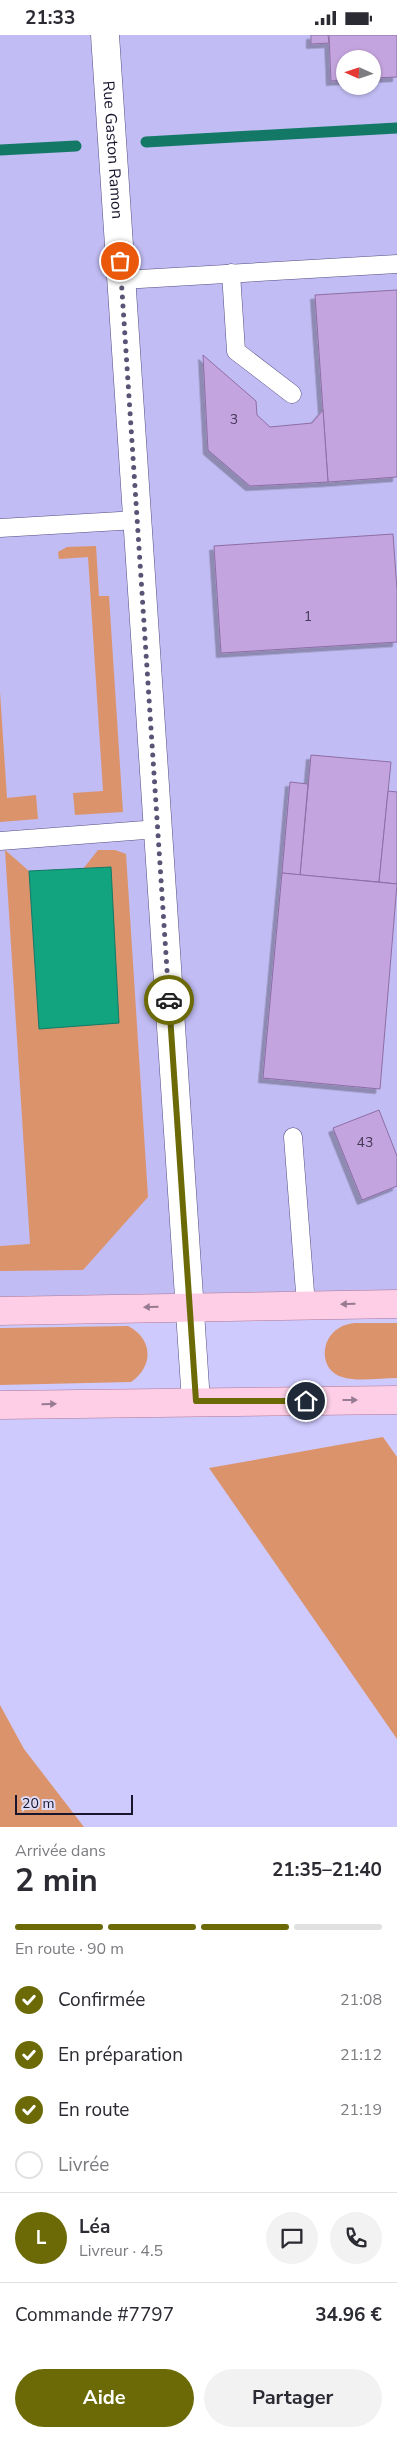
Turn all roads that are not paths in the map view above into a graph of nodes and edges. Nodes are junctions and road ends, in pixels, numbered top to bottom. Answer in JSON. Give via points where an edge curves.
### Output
{"nodes":[{"id":1,"x":105,"y":35,"type":"edge"},
{"id":2,"x":397,"y":264,"type":"edge"},
{"id":3,"x":231,"y":273,"type":"junction"},
{"id":4,"x":122,"y":280,"type":"junction"},
{"id":5,"x":292,"y":394,"type":"dead end"},
{"id":6,"x":137,"y":520,"type":"junction"},
{"id":7,"x":0,"y":529,"type":"edge"},
{"id":8,"x":158,"y":829,"type":"junction"},
{"id":9,"x":0,"y":841,"type":"edge"},
{"id":10,"x":293,"y":1137,"type":"dead end"},
{"id":11,"x":397,"y":1303,"type":"edge"},
{"id":12,"x":306,"y":1305,"type":"junction"},
{"id":13,"x":190,"y":1306,"type":"junction"},
{"id":14,"x":0,"y":1311,"type":"edge"},
{"id":15,"x":397,"y":1400,"type":"edge"},
{"id":16,"x":196,"y":1401,"type":"junction"},
{"id":17,"x":0,"y":1405,"type":"edge"}],
"edges":[{"from":1,"to":4,"type":"street","name":"Rue Gaston Ramon"},
{"from":2,"to":3,"type":"lane"},
{"from":3,"to":4,"type":"lane"},
{"from":3,"to":5,"type":"lane","via":[[236,351]]},
{"from":4,"to":6,"type":"street","name":"Rue Gaston Ramon"},
{"from":6,"to":7,"type":"lane"},
{"from":6,"to":8,"type":"street","name":"Rue Gaston Ramon"},
{"from":8,"to":9,"type":"lane"},
{"from":8,"to":13,"type":"street","name":"Rue Gaston Ramon"},
{"from":10,"to":12,"type":"lane"},
{"from":11,"to":12,"type":"main road","one_way":true},
{"from":12,"to":13,"type":"main road"},
{"from":13,"to":14,"type":"main road","one_way":true},
{"from":13,"to":16,"type":"street","name":"Rue Gaston Ramon"},
{"from":16,"to":15,"type":"main road","one_way":true},
{"from":17,"to":16,"type":"main road","one_way":true}]}
